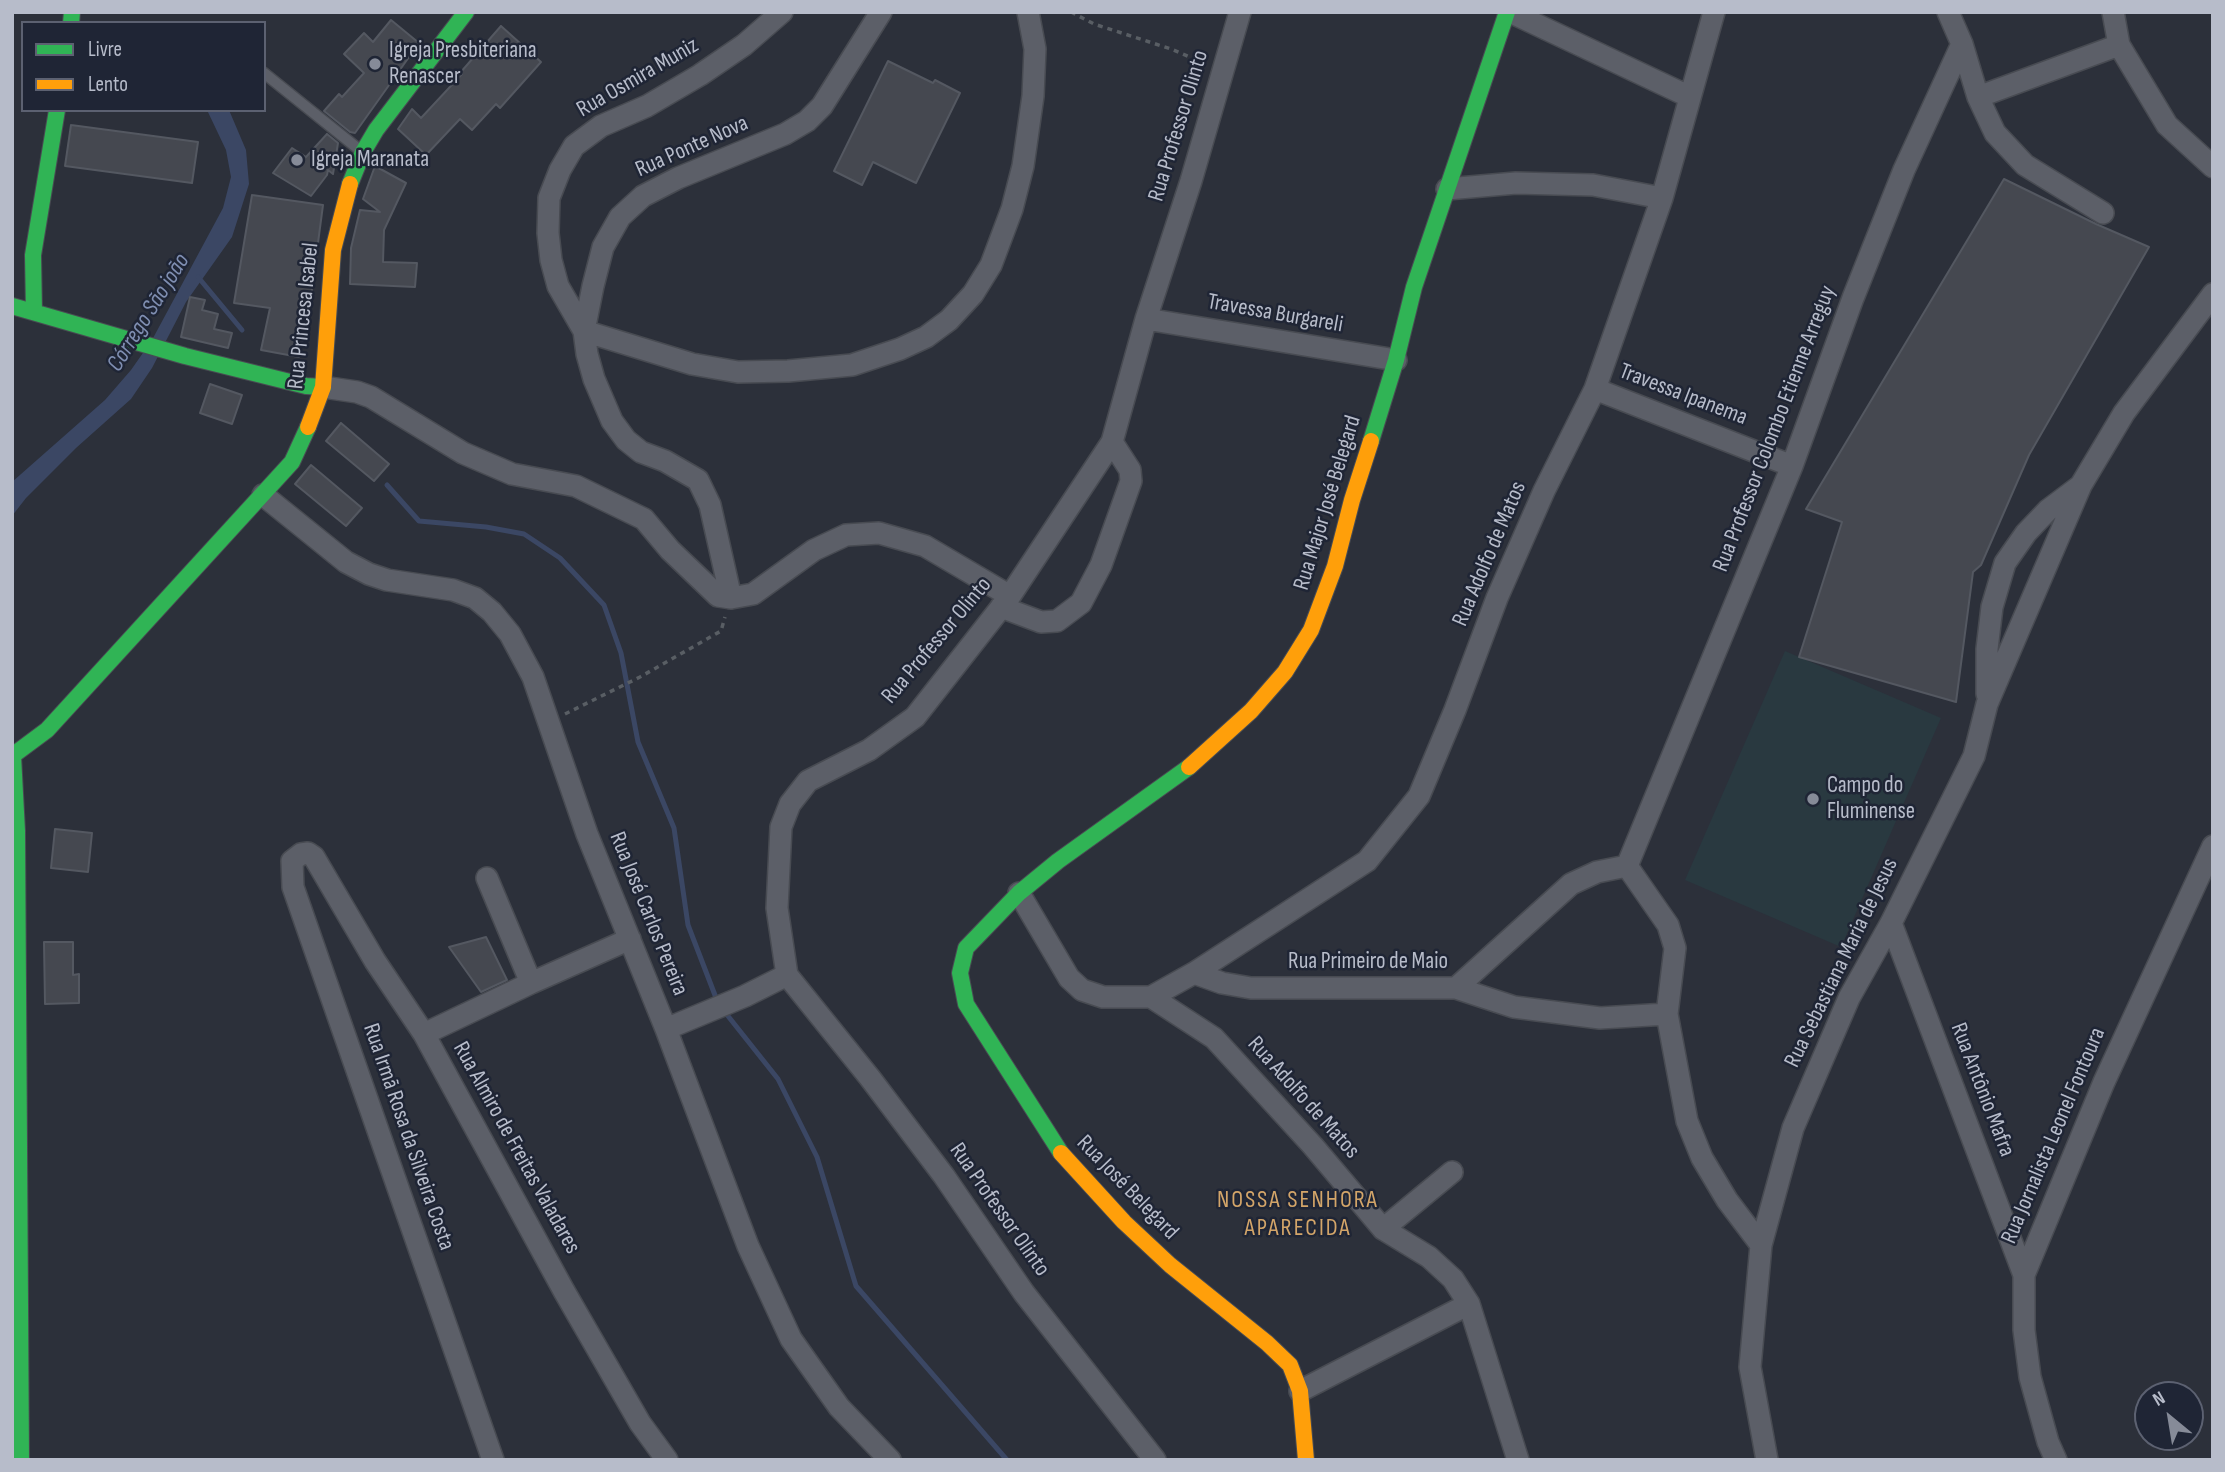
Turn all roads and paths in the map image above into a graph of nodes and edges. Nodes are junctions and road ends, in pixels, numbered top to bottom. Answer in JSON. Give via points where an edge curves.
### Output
{"nodes":[{"id":1,"x":467,"y":12,"type":"edge"},
{"id":2,"x":782,"y":12,"type":"edge"},
{"id":3,"x":881,"y":12,"type":"edge"},
{"id":4,"x":1028,"y":12,"type":"edge"},
{"id":5,"x":1071,"y":12,"type":"edge"},
{"id":6,"x":1240,"y":12,"type":"edge"},
{"id":7,"x":1508,"y":12,"type":"edge"},
{"id":8,"x":1714,"y":12,"type":"edge"},
{"id":9,"x":1948,"y":12,"type":"edge"},
{"id":10,"x":2113,"y":12,"type":"edge"},
{"id":11,"x":1962,"y":44,"type":"junction"},
{"id":12,"x":2119,"y":44,"type":"junction"},
{"id":13,"x":1224,"y":71,"type":"junction"},
{"id":14,"x":266,"y":75,"type":"edge"},
{"id":15,"x":1690,"y":97,"type":"junction"},
{"id":16,"x":1978,"y":97,"type":"junction"},
{"id":17,"x":57,"y":112,"type":"edge"},
{"id":18,"x":363,"y":152,"type":"junction"},
{"id":19,"x":2213,"y":167,"type":"edge"},
{"id":20,"x":1447,"y":189,"type":"junction"},
{"id":21,"x":1662,"y":198,"type":"junction"},
{"id":22,"x":2103,"y":214,"type":"dead end"},
{"id":23,"x":33,"y":255,"type":"junction"},
{"id":24,"x":20,"y":277,"type":"dead end"},
{"id":25,"x":2213,"y":294,"type":"edge"},
{"id":26,"x":12,"y":306,"type":"edge"},
{"id":27,"x":34,"y":312,"type":"junction"},
{"id":28,"x":1146,"y":318,"type":"junction"},
{"id":29,"x":584,"y":331,"type":"junction"},
{"id":30,"x":1396,"y":360,"type":"junction"},
{"id":31,"x":314,"y":387,"type":"junction"},
{"id":32,"x":1595,"y":389,"type":"junction"},
{"id":33,"x":1112,"y":442,"type":"junction"},
{"id":34,"x":1791,"y":466,"type":"junction"},
{"id":35,"x":2081,"y":485,"type":"junction"},
{"id":36,"x":262,"y":495,"type":"junction"},
{"id":37,"x":731,"y":598,"type":"junction"},
{"id":38,"x":1006,"y":602,"type":"junction"},
{"id":39,"x":1987,"y":704,"type":"junction"},
{"id":40,"x":548,"y":721,"type":"junction"},
{"id":41,"x":13,"y":756,"type":"edge"},
{"id":42,"x":2213,"y":846,"type":"edge"},
{"id":43,"x":318,"y":863,"type":"joint"},
{"id":44,"x":1627,"y":866,"type":"junction"},
{"id":45,"x":487,"y":878,"type":"dead end"},
{"id":46,"x":1019,"y":893,"type":"junction"},
{"id":47,"x":1891,"y":923,"type":"junction"},
{"id":48,"x":630,"y":939,"type":"junction"},
{"id":49,"x":1194,"y":973,"type":"junction"},
{"id":50,"x":788,"y":975,"type":"junction"},
{"id":51,"x":531,"y":983,"type":"junction"},
{"id":52,"x":1456,"y":988,"type":"junction"},
{"id":53,"x":1152,"y":997,"type":"junction"},
{"id":54,"x":1667,"y":1014,"type":"junction"},
{"id":55,"x":666,"y":1029,"type":"junction"},
{"id":56,"x":424,"y":1034,"type":"junction"},
{"id":57,"x":1452,"y":1171,"type":"dead end"},
{"id":58,"x":1383,"y":1229,"type":"junction"},
{"id":59,"x":1761,"y":1245,"type":"junction"},
{"id":60,"x":2024,"y":1275,"type":"junction"},
{"id":61,"x":1469,"y":1304,"type":"junction"},
{"id":62,"x":16,"y":1357,"type":"edge"},
{"id":63,"x":1300,"y":1391,"type":"junction"},
{"id":64,"x":21,"y":1460,"type":"edge"},
{"id":65,"x":493,"y":1460,"type":"edge"},
{"id":66,"x":667,"y":1460,"type":"edge"},
{"id":67,"x":890,"y":1460,"type":"edge"},
{"id":68,"x":1155,"y":1460,"type":"edge"},
{"id":69,"x":1306,"y":1460,"type":"edge"},
{"id":70,"x":1518,"y":1460,"type":"edge"},
{"id":71,"x":1767,"y":1460,"type":"edge"},
{"id":72,"x":2056,"y":1460,"type":"edge"}],
"edges":[{"from":1,"to":18,"type":"street","name":"Rua Princesa Isabel","via":[[401,94]]},
{"from":2,"to":29,"type":"street","name":"Rua Osmira Muniz","via":[[700,75],[647,107],[601,126],[574,146],[549,198],[548,233],[558,286]]},
{"from":3,"to":29,"type":"street","name":"Rua Ponte Nova","via":[[822,106],[807,121],[642,196],[620,217],[603,247]]},
{"from":4,"to":29,"type":"street","via":[[1035,49],[1023,166],[991,265],[950,320],[900,349],[852,365],[763,372],[692,364]]},
{"from":5,"to":13,"type":"path"},
{"from":6,"to":13,"type":"street","name":"Rua Professor Olinto"},
{"from":7,"to":15,"type":"street"},
{"from":7,"to":20,"type":"street","name":"Rua Major José Belegard"},
{"from":8,"to":15,"type":"street","name":"Rua Adolfo de Matos"},
{"from":9,"to":11,"type":"street"},
{"from":10,"to":12,"type":"street"},
{"from":11,"to":16,"type":"street"},
{"from":11,"to":34,"type":"street","name":"Rua Professor Colombo Etienne Arreguy","via":[[1899,183]]},
{"from":12,"to":16,"type":"street"},
{"from":12,"to":19,"type":"street","via":[[2167,125]]},
{"from":13,"to":28,"type":"street","name":"Rua Professor Olinto"},
{"from":14,"to":18,"type":"lane"},
{"from":15,"to":21,"type":"street","name":"Rua Adolfo de Matos"},
{"from":16,"to":22,"type":"street","via":[[1995,133],[2025,165]]},
{"from":17,"to":23,"type":"street"},
{"from":18,"to":31,"type":"street","name":"Rua Princesa Isabel","via":[[333,250]]},
{"from":20,"to":21,"type":"street","via":[[1516,183],[1593,185]]},
{"from":20,"to":30,"type":"street","name":"Rua Major José Belegard","via":[[1414,287]]},
{"from":21,"to":32,"type":"street","name":"Rua Adolfo de Matos"},
{"from":23,"to":24,"type":"street"},
{"from":23,"to":27,"type":"street"},
{"from":25,"to":35,"type":"street","name":"Rua Sebastiana Maria de Jesus","via":[[2124,413]]},
{"from":26,"to":27,"type":"street"},
{"from":27,"to":31,"type":"street"},
{"from":28,"to":30,"type":"street","name":"Travessa Burgareli"},
{"from":28,"to":33,"type":"street","name":"Rua Professor Olinto"},
{"from":29,"to":37,"type":"street","name":"Rua Ponte Nova","via":[[594,379],[612,421],[626,440],[698,480],[709,505]]},
{"from":30,"to":46,"type":"street","name":"Rua Major José Belegard","via":[[1335,566],[1311,630],[1285,672],[1251,711],[1191,766]]},
{"from":31,"to":36,"type":"street","name":"Rua Princesa Isabel","via":[[305,437],[292,462]]},
{"from":31,"to":37,"type":"street","via":[[371,397],[453,448],[512,474],[576,486],[613,503],[644,519],[701,581],[718,596]]},
{"from":32,"to":34,"type":"street","name":"Travessa Ipanema"},
{"from":32,"to":49,"type":"street","name":"Rua Adolfo de Matos","via":[[1497,598],[1419,796],[1367,861]]},
{"from":33,"to":38,"type":"street","name":"Rua Professor Olinto"},
{"from":33,"to":38,"type":"street","via":[[1130,470],[1131,481],[1101,565],[1081,603],[1056,621],[1041,622]]},
{"from":34,"to":44,"type":"street","name":"Rua Professor Colombo Etienne Arreguy"},
{"from":35,"to":39,"type":"street","name":"Rua Sebastiana Maria de Jesus"},
{"from":35,"to":39,"type":"street","name":"Rua Sebastiana Maria de Jesus","via":[[2048,510],[2005,563],[1992,607]]},
{"from":36,"to":40,"type":"street","name":"Rua José Carlos Pereira","via":[[346,562],[369,574],[475,597],[522,653]]},
{"from":36,"to":41,"type":"street","name":"Rua Princesa Isabel","via":[[47,730]]},
{"from":37,"to":38,"type":"street","via":[[753,594],[814,550],[846,535],[879,533],[926,546]]},
{"from":37,"to":40,"type":"path","via":[[720,631],[640,677]]},
{"from":38,"to":50,"type":"street","name":"Rua Professor Olinto","via":[[915,717],[869,750],[808,781],[790,804],[780,827],[777,908]]},
{"from":39,"to":47,"type":"street","name":"Rua Sebastiana Maria de Jesus","via":[[1974,755]]},
{"from":40,"to":48,"type":"street","name":"Rua José Carlos Pereira"},
{"from":41,"to":62,"type":"street","via":[[17,831]]},
{"from":42,"to":60,"type":"street","name":"Rua Jornalista Leonel Fontoura","via":[[2104,1082]]},
{"from":43,"to":56,"type":"street","name":"Rua Almiro de Freitas Valadares"},
{"from":43,"to":65,"type":"street","name":"Rua Irmã Rosa da Silveira Costa","via":[[308,853],[295,858],[293,887]]},
{"from":44,"to":52,"type":"street","via":[[1571,884]]},
{"from":44,"to":54,"type":"street","via":[[1668,925],[1675,948]]},
{"from":45,"to":51,"type":"street"},
{"from":46,"to":53,"type":"street","name":"Rua Adolfo de Matos","via":[[1069,978],[1082,990],[1103,997]]},
{"from":46,"to":63,"type":"street","name":"Rua José Belegard","via":[[966,948],[960,973],[966,1004],[1064,1158],[1170,1265],[1268,1343],[1290,1365]]},
{"from":47,"to":59,"type":"street","name":"Rua Sebastiana Maria de Jesus","via":[[1849,998],[1793,1128]]},
{"from":47,"to":60,"type":"street","name":"Rua Antônio Mafra"},
{"from":48,"to":51,"type":"street"},
{"from":48,"to":55,"type":"street","name":"Rua José Carlos Pereira"},
{"from":49,"to":52,"type":"street","name":"Rua Primeiro de Maio","via":[[1222,984],[1251,988]]},
{"from":49,"to":53,"type":"street","name":"Rua Adolfo de Matos"},
{"from":50,"to":55,"type":"street"},
{"from":50,"to":68,"type":"street","name":"Rua Professor Olinto","via":[[944,1176],[1024,1293]]},
{"from":51,"to":56,"type":"street"},
{"from":52,"to":54,"type":"street","name":"Rua Primeiro de Maio","via":[[1514,1007],[1600,1018]]},
{"from":53,"to":58,"type":"street","name":"Rua Adolfo de Matos","via":[[1214,1038]]},
{"from":54,"to":59,"type":"street","via":[[1686,1121],[1727,1200]]},
{"from":55,"to":67,"type":"street","name":"Rua José Carlos Pereira","via":[[748,1246],[791,1339],[839,1407]]},
{"from":56,"to":66,"type":"street","name":"Rua Almiro de Freitas Valadares","via":[[564,1291],[640,1423]]},
{"from":57,"to":58,"type":"street"},
{"from":58,"to":61,"type":"street","name":"Rua Adolfo de Matos","via":[[1429,1257],[1454,1279]]},
{"from":59,"to":71,"type":"street","name":"Rua Sebastiana Maria de Jesus","via":[[1750,1367]]},
{"from":60,"to":72,"type":"street","name":"Rua Jornalista Leonel Fontoura","via":[[2030,1377]]},
{"from":61,"to":63,"type":"street"},
{"from":61,"to":70,"type":"street","name":"Rua Adolfo de Matos"},
{"from":62,"to":64,"type":"street"},
{"from":63,"to":69,"type":"street","name":"Rua José Belegard"}]}
